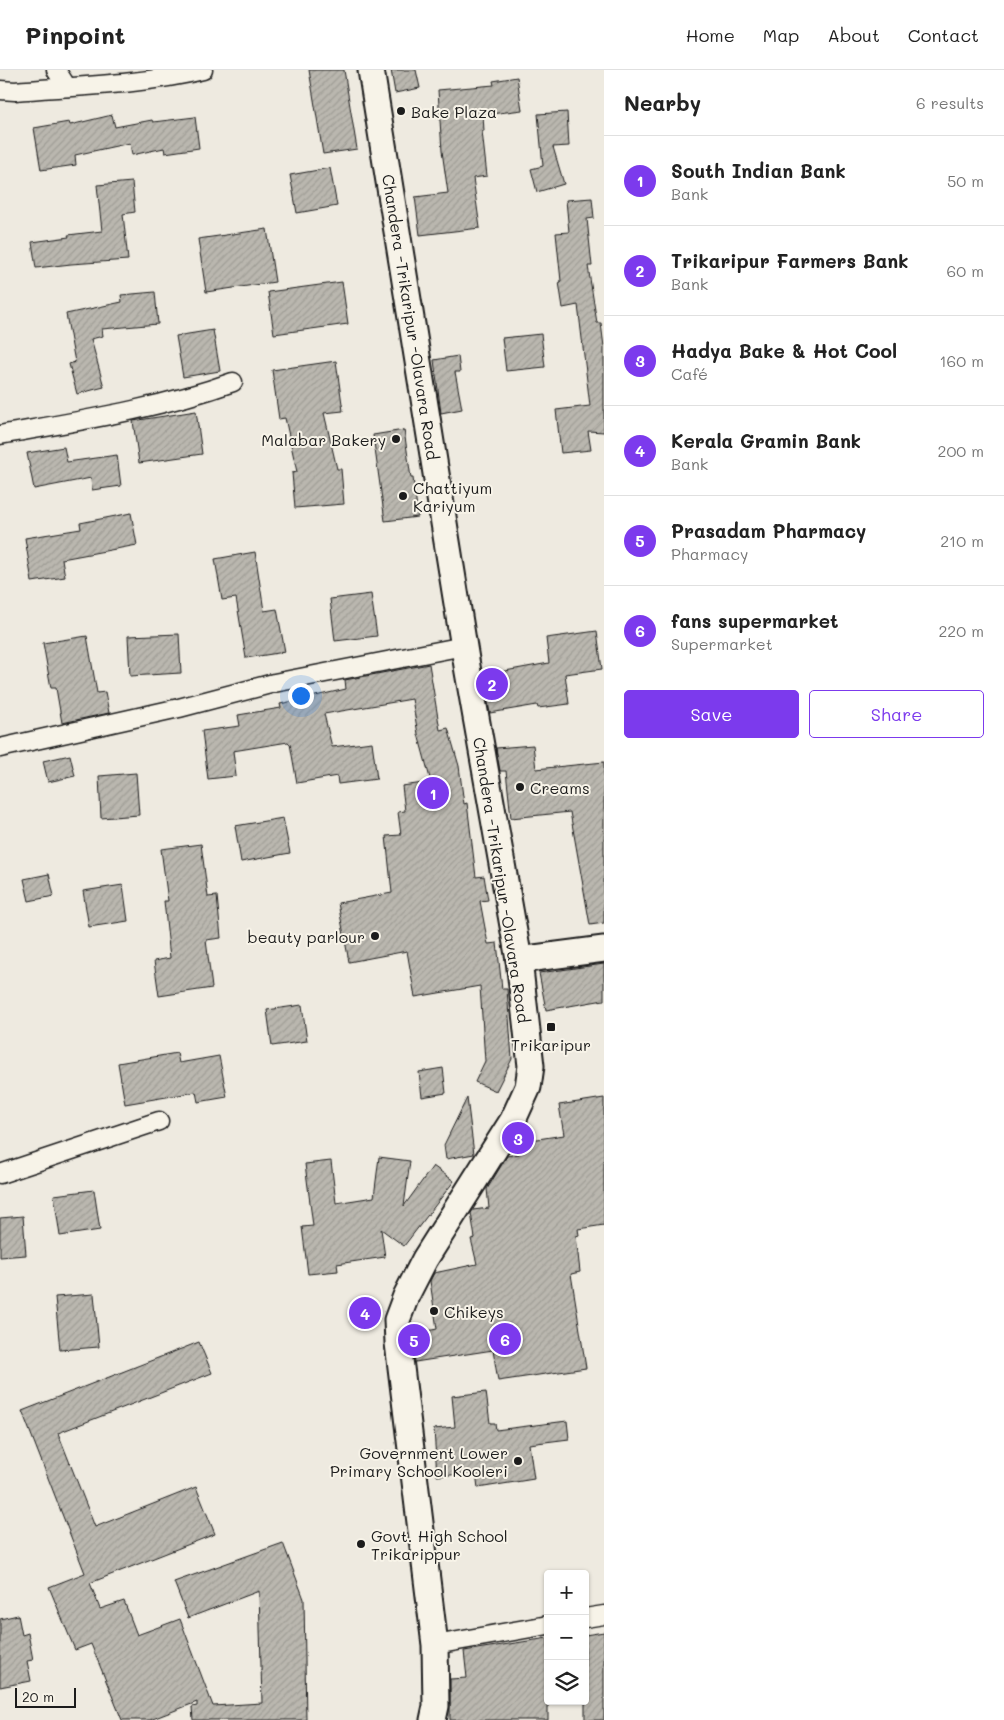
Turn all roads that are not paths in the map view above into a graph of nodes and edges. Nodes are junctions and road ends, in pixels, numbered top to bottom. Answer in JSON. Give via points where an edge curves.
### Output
{"nodes":[{"id":1,"x":56,"y":70,"type":"edge"},
{"id":2,"x":203,"y":70,"type":"edge"},
{"id":3,"x":371,"y":70,"type":"edge"},
{"id":4,"x":67,"y":87,"type":"junction"},
{"id":5,"x":0,"y":90,"type":"edge"},
{"id":6,"x":233,"y":382,"type":"dead end"},
{"id":7,"x":0,"y":435,"type":"edge"},
{"id":8,"x":464,"y":646,"type":"junction"},
{"id":9,"x":0,"y":748,"type":"edge"},
{"id":10,"x":604,"y":949,"type":"edge"},
{"id":11,"x":519,"y":960,"type":"junction"},
{"id":12,"x":159,"y":1121,"type":"dead end"},
{"id":13,"x":0,"y":1174,"type":"edge"},
{"id":14,"x":604,"y":1615,"type":"edge"},
{"id":15,"x":589,"y":1617,"type":"edge"},
{"id":16,"x":544,"y":1626,"type":"edge"},
{"id":17,"x":435,"y":1645,"type":"junction"},
{"id":18,"x":433,"y":1720,"type":"edge"}],
"edges":[{"from":1,"to":4,"type":"street"},
{"from":2,"to":4,"type":"street","via":[[115,85]]},
{"from":3,"to":8,"type":"main road","name":"Chandera -Trikaripur -Olavara Road"},
{"from":4,"to":5,"type":"street"},
{"from":6,"to":7,"type":"street","via":[[152,405]]},
{"from":8,"to":9,"type":"street","via":[[274,683]]},
{"from":8,"to":11,"type":"main road","name":"Chandera -Trikaripur -Olavara Road"},
{"from":10,"to":11,"type":"main road"},
{"from":11,"to":17,"type":"main road","name":"Chandera -Trikaripur -Olavara Road","via":[[531,1066],[528,1087],[513,1120],[425,1259],[398,1320],[398,1343]]},
{"from":12,"to":13,"type":"street"},
{"from":14,"to":15,"type":"street"},
{"from":16,"to":17,"type":"street"},
{"from":17,"to":18,"type":"main road","name":"Chandera -Trikaripur -Olavara Road","via":[[436,1706]]}]}
